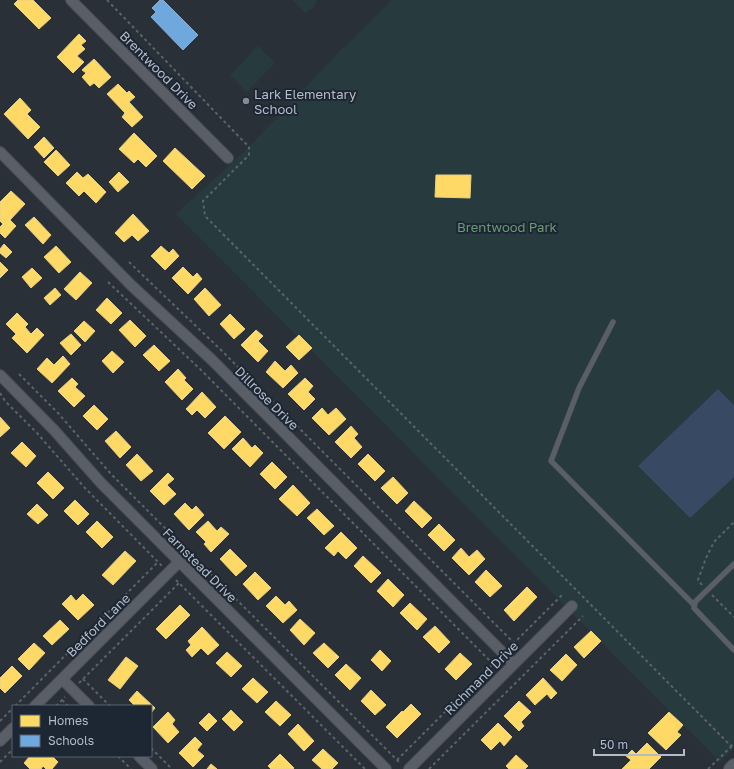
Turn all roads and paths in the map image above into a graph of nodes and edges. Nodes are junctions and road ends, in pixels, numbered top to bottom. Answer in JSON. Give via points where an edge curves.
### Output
{"nodes":[{"id":1,"x":71,"y":0,"type":"edge"},
{"id":2,"x":107,"y":0,"type":"edge"},
{"id":3,"x":0,"y":152,"type":"edge"},
{"id":4,"x":228,"y":158,"type":"dead end"},
{"id":5,"x":129,"y":262,"type":"dead end"},
{"id":6,"x":108,"y":282,"type":"dead end"},
{"id":7,"x":613,"y":322,"type":"dead end"},
{"id":8,"x":19,"y":374,"type":"dead end"},
{"id":9,"x":0,"y":375,"type":"edge"},
{"id":10,"x":0,"y":393,"type":"edge"},
{"id":11,"x":158,"y":562,"type":"junction"},
{"id":12,"x":179,"y":562,"type":"junction"},
{"id":13,"x":734,"y":564,"type":"edge"},
{"id":14,"x":169,"y":572,"type":"junction"},
{"id":15,"x":179,"y":583,"type":"junction"},
{"id":16,"x":562,"y":596,"type":"dead end"},
{"id":17,"x":694,"y":605,"type":"junction"},
{"id":18,"x":572,"y":606,"type":"dead end"},
{"id":19,"x":582,"y":616,"type":"dead end"},
{"id":20,"x":514,"y":643,"type":"junction"},
{"id":21,"x":734,"y":650,"type":"edge"},
{"id":22,"x":504,"y":654,"type":"junction"},
{"id":23,"x":514,"y":664,"type":"junction"},
{"id":24,"x":62,"y":679,"type":"junction"},
{"id":25,"x":83,"y":679,"type":"junction"},
{"id":26,"x":73,"y":689,"type":"junction"},
{"id":27,"x":62,"y":700,"type":"junction"},
{"id":28,"x":16,"y":705,"type":"edge"},
{"id":29,"x":36,"y":705,"type":"edge"},
{"id":30,"x":57,"y":705,"type":"edge"},
{"id":31,"x":67,"y":705,"type":"edge"},
{"id":32,"x":88,"y":705,"type":"edge"},
{"id":33,"x":109,"y":705,"type":"edge"},
{"id":34,"x":12,"y":709,"type":"edge"},
{"id":35,"x":0,"y":721,"type":"edge"},
{"id":36,"x":12,"y":729,"type":"edge"},
{"id":37,"x":0,"y":741,"type":"edge"},
{"id":38,"x":734,"y":743,"type":"edge"},
{"id":39,"x":731,"y":746,"type":"junction"},
{"id":40,"x":152,"y":749,"type":"edge"},
{"id":41,"x":12,"y":750,"type":"edge"},
{"id":42,"x":119,"y":757,"type":"edge"},
{"id":43,"x":140,"y":757,"type":"edge"},
{"id":44,"x":397,"y":760,"type":"junction"},
{"id":45,"x":0,"y":762,"type":"edge"},
{"id":46,"x":734,"y":765,"type":"edge"},
{"id":47,"x":405,"y":767,"type":"edge"},
{"id":48,"x":131,"y":769,"type":"edge"},
{"id":49,"x":152,"y":769,"type":"edge"},
{"id":50,"x":172,"y":769,"type":"edge"},
{"id":51,"x":365,"y":769,"type":"edge"},
{"id":52,"x":386,"y":769,"type":"edge"},
{"id":53,"x":430,"y":769,"type":"edge"},
{"id":54,"x":708,"y":769,"type":"edge"},
{"id":55,"x":730,"y":769,"type":"edge"}],
"edges":[{"from":1,"to":4,"type":"street","name":"Brentwood Drive"},
{"from":2,"to":39,"type":"path","via":[[249,147],[249,155],[204,201],[205,216]]},
{"from":3,"to":22,"type":"street","name":"Dillrose Drive","via":[[132,286],[212,360]]},
{"from":5,"to":20,"type":"path","via":[[221,350]]},
{"from":6,"to":44,"type":"path","via":[[201,370],[493,664]]},
{"from":7,"to":17,"type":"lane","via":[[579,388],[551,461]]},
{"from":8,"to":44,"type":"path","via":[[112,474]]},
{"from":9,"to":12,"type":"street","name":"Farnstead Drive","via":[[54,430],[101,484]]},
{"from":10,"to":11,"type":"path","via":[[5,402],[37,433],[84,487]]},
{"from":11,"to":14,"type":"path"},
{"from":11,"to":28,"type":"path"},
{"from":12,"to":14,"type":"street","name":"Bedford Lane"},
{"from":12,"to":52,"type":"street","name":"Farnstead Drive"},
{"from":13,"to":17,"type":"lane"},
{"from":14,"to":15,"type":"path"},
{"from":14,"to":24,"type":"street","name":"Bedford Lane"},
{"from":15,"to":25,"type":"path"},
{"from":15,"to":51,"type":"path"},
{"from":16,"to":20,"type":"path"},
{"from":17,"to":21,"type":"lane"},
{"from":18,"to":23,"type":"street","name":"Richmand Drive"},
{"from":19,"to":53,"type":"path"},
{"from":20,"to":22,"type":"path"},
{"from":22,"to":23,"type":"street","name":"Dillrose Drive"},
{"from":23,"to":47,"type":"street","name":"Richmand Drive"},
{"from":24,"to":26,"type":"street"},
{"from":24,"to":29,"type":"street","name":"Bedford Lane"},
{"from":25,"to":26,"type":"path"},
{"from":25,"to":33,"type":"path"},
{"from":26,"to":27,"type":"path"},
{"from":26,"to":32,"type":"street"},
{"from":27,"to":30,"type":"path"},
{"from":27,"to":31,"type":"path"},
{"from":34,"to":35,"type":"path"},
{"from":36,"to":37,"type":"street"},
{"from":38,"to":39,"type":"path"},
{"from":39,"to":54,"type":"path"},
{"from":40,"to":50,"type":"path"},
{"from":41,"to":45,"type":"path"},
{"from":42,"to":48,"type":"path"},
{"from":43,"to":49,"type":"street"},
{"from":44,"to":47,"type":"path"},
{"from":46,"to":55,"type":"street"}]}
